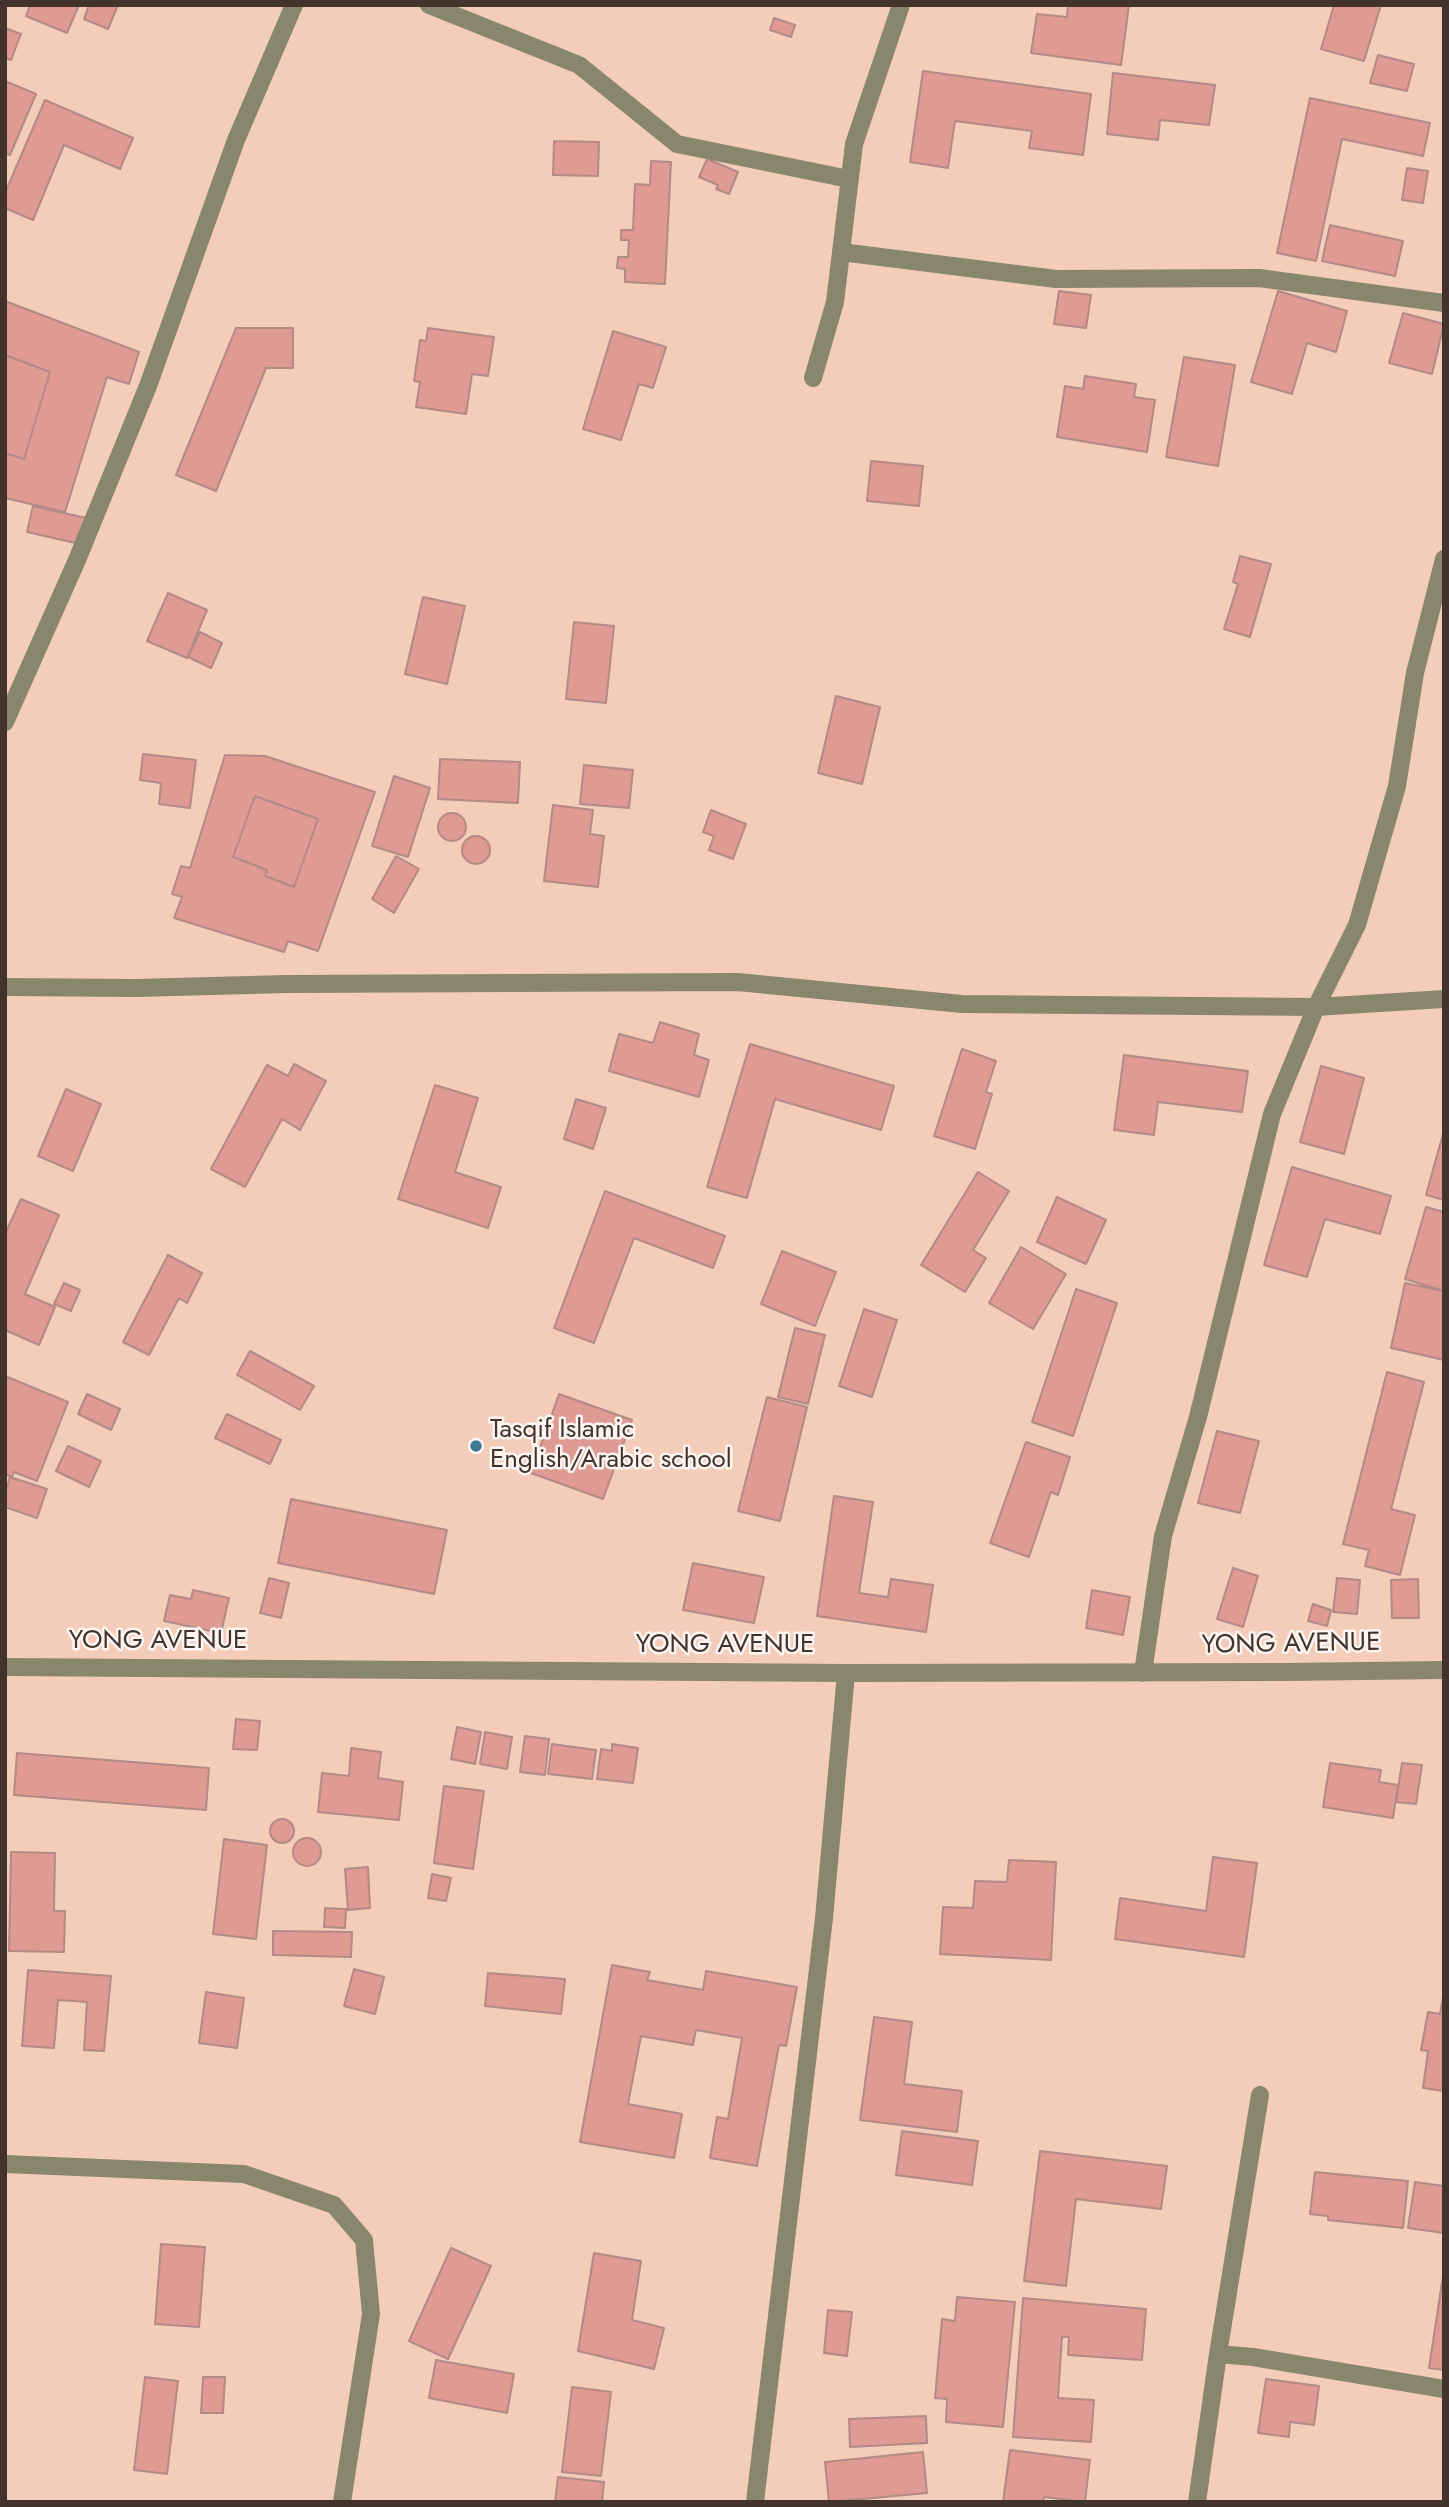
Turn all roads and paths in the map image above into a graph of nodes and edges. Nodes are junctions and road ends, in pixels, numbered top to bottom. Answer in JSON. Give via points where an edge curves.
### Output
{"nodes":[{"id":1,"x":294,"y":5,"type":"edge"},
{"id":2,"x":429,"y":5,"type":"edge"},
{"id":3,"x":901,"y":5,"type":"edge"},
{"id":4,"x":849,"y":179,"type":"junction"},
{"id":5,"x":841,"y":252,"type":"junction"},
{"id":6,"x":1444,"y":303,"type":"edge"},
{"id":7,"x":813,"y":378,"type":"dead end"},
{"id":8,"x":1444,"y":559,"type":"edge"},
{"id":9,"x":5,"y":722,"type":"edge"},
{"id":10,"x":5,"y":987,"type":"edge"},
{"id":11,"x":1444,"y":999,"type":"edge"},
{"id":12,"x":1316,"y":1007,"type":"junction"},
{"id":13,"x":5,"y":1667,"type":"edge"},
{"id":14,"x":1444,"y":1670,"type":"edge"},
{"id":15,"x":1143,"y":1672,"type":"junction"},
{"id":16,"x":846,"y":1673,"type":"junction"},
{"id":17,"x":1260,"y":2095,"type":"dead end"},
{"id":18,"x":5,"y":2164,"type":"edge"},
{"id":19,"x":1218,"y":2354,"type":"junction"},
{"id":20,"x":1444,"y":2389,"type":"edge"},
{"id":21,"x":342,"y":2502,"type":"edge"},
{"id":22,"x":755,"y":2502,"type":"edge"},
{"id":23,"x":1197,"y":2502,"type":"edge"}],
"edges":[{"from":1,"to":9,"type":"street","via":[[236,139],[148,386]]},
{"from":2,"to":4,"type":"street","via":[[579,65],[677,144]]},
{"from":3,"to":4,"type":"street","via":[[854,144]]},
{"from":4,"to":5,"type":"street"},
{"from":5,"to":6,"type":"street","via":[[1056,279],[1259,278]]},
{"from":5,"to":7,"type":"street","via":[[835,302]]},
{"from":8,"to":12,"type":"street","via":[[1415,673],[1397,786],[1357,925]]},
{"from":10,"to":12,"type":"street","via":[[738,982],[962,1004]]},
{"from":11,"to":12,"type":"street"},
{"from":12,"to":15,"type":"street","via":[[1272,1114],[1198,1417],[1163,1536]]},
{"from":13,"to":16,"type":"street","name":"YONG AVENUE"},
{"from":14,"to":15,"type":"street","name":"YONG AVENUE"},
{"from":15,"to":16,"type":"street","name":"YONG AVENUE"},
{"from":16,"to":22,"type":"street","via":[[824,1917]]},
{"from":17,"to":19,"type":"street"},
{"from":18,"to":21,"type":"street","via":[[244,2175],[334,2205],[364,2240],[371,2314]]},
{"from":19,"to":20,"type":"street"},
{"from":19,"to":23,"type":"street"}]}
